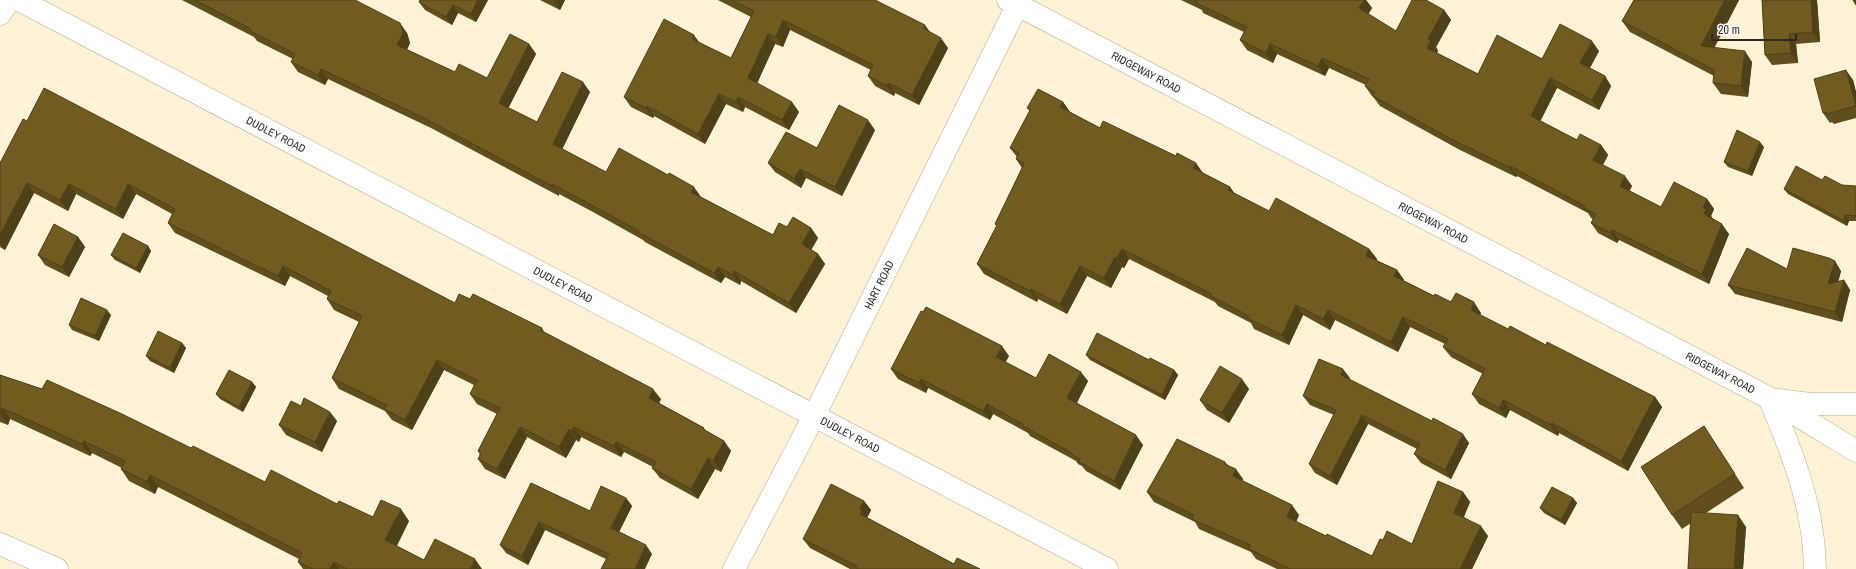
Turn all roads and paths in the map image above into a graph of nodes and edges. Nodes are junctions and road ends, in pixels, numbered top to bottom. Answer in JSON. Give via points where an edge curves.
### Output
{"nodes":[{"id":1,"x":9,"y":0,"type":"edge"},
{"id":2,"x":18,"y":0,"type":"edge"},
{"id":3,"x":1016,"y":2,"type":"edge"},
{"id":4,"x":0,"y":14,"type":"edge"},
{"id":5,"x":1768,"y":398,"type":"junction"},
{"id":6,"x":1856,"y":404,"type":"edge"},
{"id":7,"x":814,"y":416,"type":"junction"},
{"id":8,"x":1856,"y":451,"type":"edge"},
{"id":9,"x":0,"y":544,"type":"edge"},
{"id":10,"x":57,"y":569,"type":"edge"},
{"id":11,"x":734,"y":569,"type":"edge"},
{"id":12,"x":1107,"y":569,"type":"edge"},
{"id":13,"x":1815,"y":569,"type":"edge"}],
"edges":[{"from":1,"to":4,"type":"street"},
{"from":2,"to":7,"type":"street","name":"DUDLEY ROAD"},
{"from":3,"to":5,"type":"street","name":"RIDGEWAY ROAD"},
{"from":3,"to":7,"type":"street","name":"HART ROAD"},
{"from":5,"to":6,"type":"street","via":[[1810,404]]},
{"from":5,"to":8,"type":"street","name":"RIDGEWAY ROAD"},
{"from":5,"to":13,"type":"street","via":[[1791,449],[1801,479],[1811,516]]},
{"from":7,"to":11,"type":"street","name":"HART ROAD"},
{"from":7,"to":12,"type":"street","name":"DUDLEY ROAD"},
{"from":9,"to":10,"type":"street"}]}
